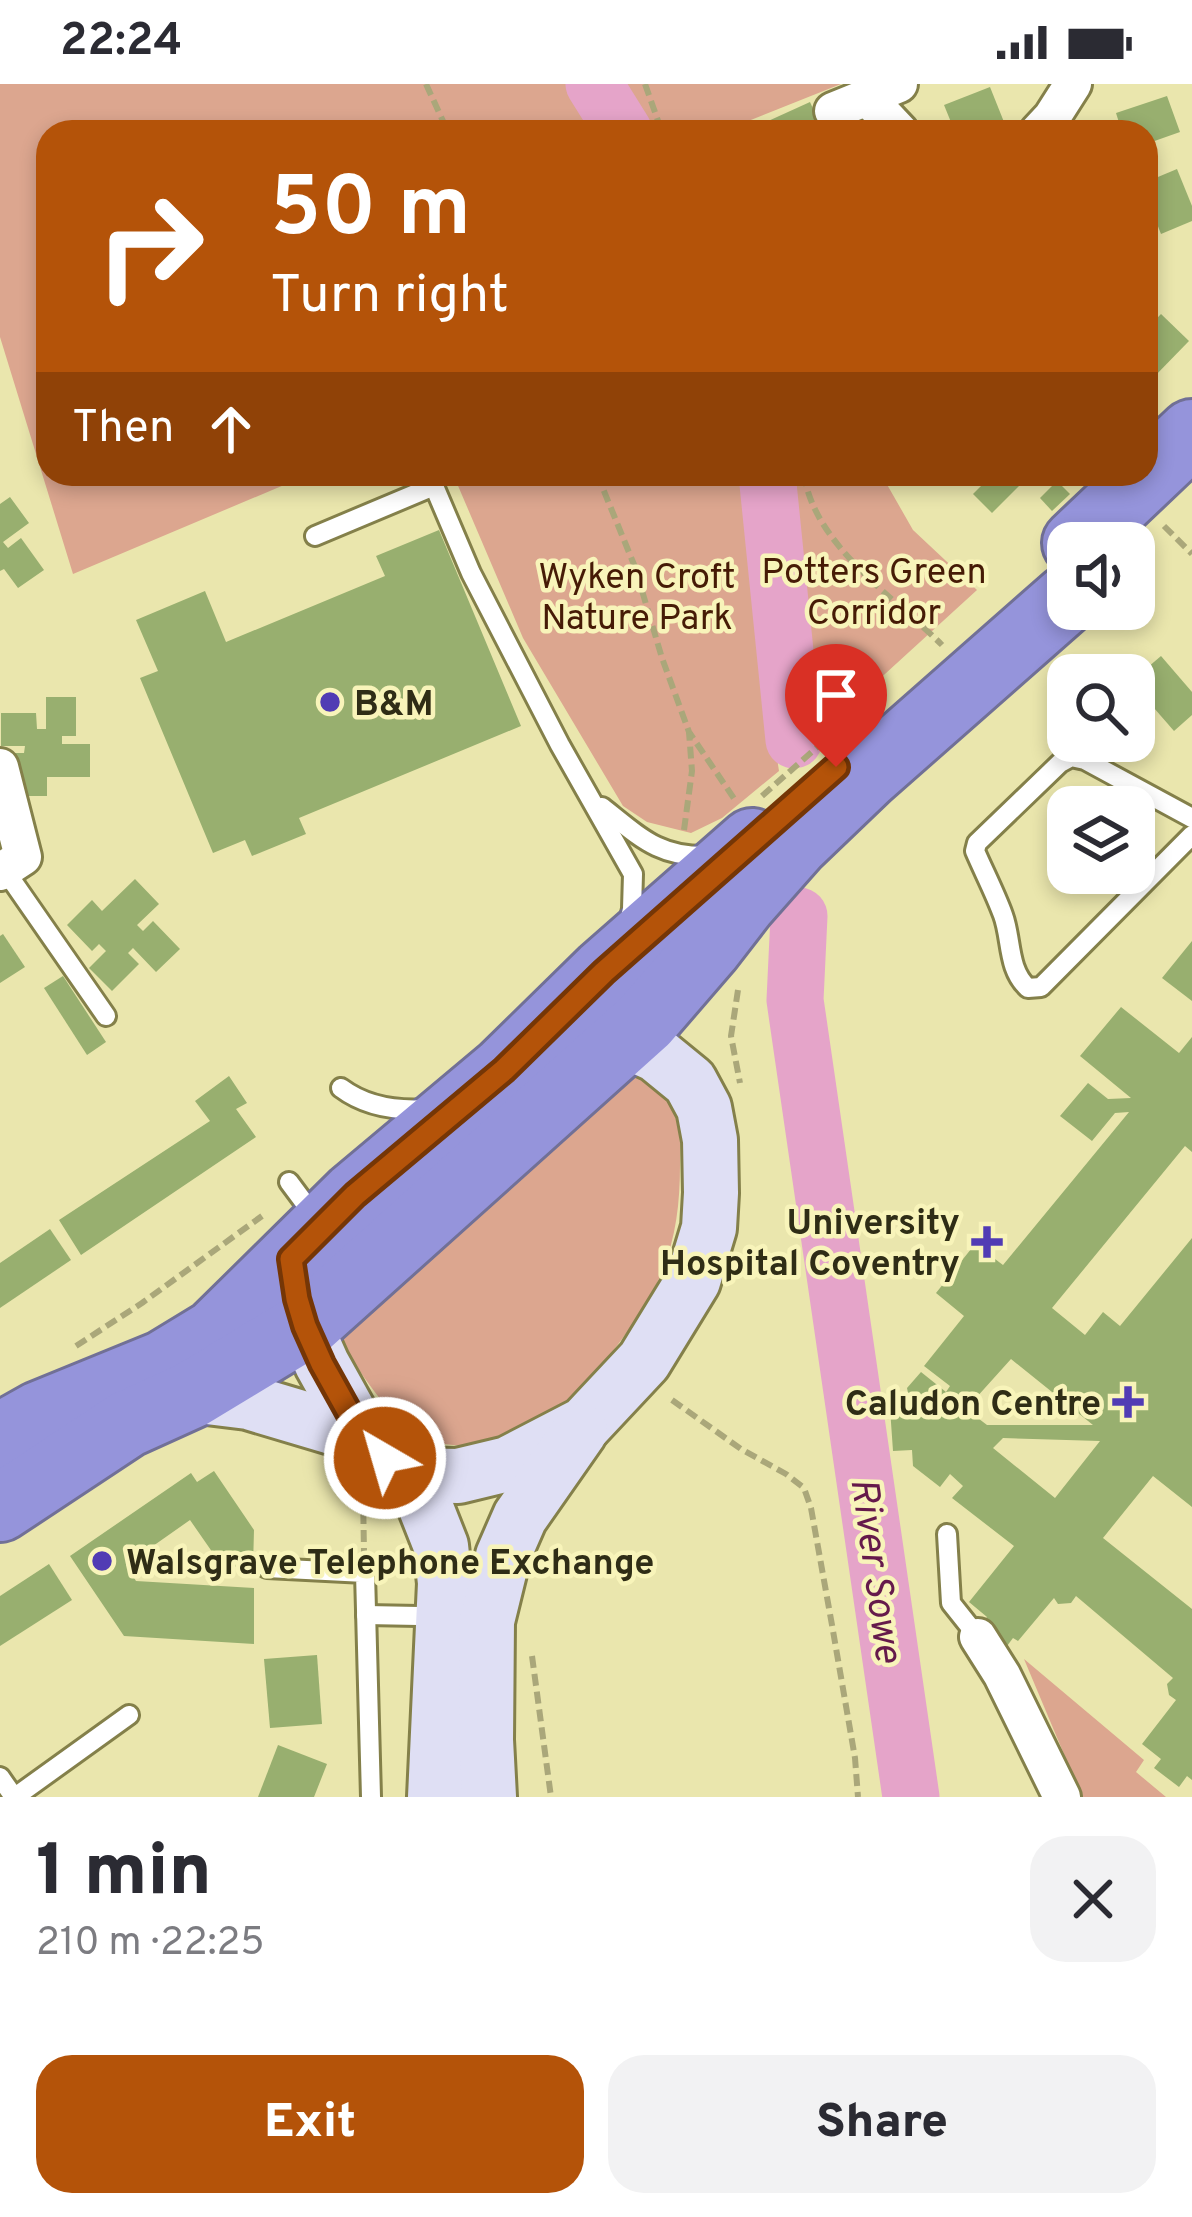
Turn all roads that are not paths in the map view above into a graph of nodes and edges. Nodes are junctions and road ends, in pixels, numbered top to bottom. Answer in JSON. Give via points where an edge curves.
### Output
{"nodes":[{"id":1,"x":1073,"y":84,"type":"edge"},
{"id":2,"x":866,"y":97,"type":"edge"},
{"id":3,"x":888,"y":120,"type":"edge"},
{"id":4,"x":1049,"y":120,"type":"edge"},
{"id":5,"x":1192,"y":433,"type":"edge"},
{"id":6,"x":1158,"y":465,"type":"edge"},
{"id":7,"x":1136,"y":486,"type":"edge"},
{"id":8,"x":1098,"y":522,"type":"edge"},
{"id":9,"x":316,"y":536,"type":"dead end"},
{"id":10,"x":1047,"y":571,"type":"edge"},
{"id":11,"x":1047,"y":617,"type":"edge"},
{"id":12,"x":0,"y":766,"type":"edge"},
{"id":13,"x":594,"y":801,"type":"junction"},
{"id":14,"x":750,"y":815,"type":"junction"},
{"id":15,"x":1192,"y":818,"type":"edge"},
{"id":16,"x":1192,"y":835,"type":"edge"},
{"id":17,"x":2,"y":870,"type":"edge"},
{"id":18,"x":708,"y":948,"type":"junction"},
{"id":19,"x":604,"y":972,"type":"junction"},
{"id":20,"x":106,"y":1016,"type":"dead end"},
{"id":21,"x":624,"y":1040,"type":"junction"},
{"id":22,"x":690,"y":1082,"type":"junction"},
{"id":23,"x":485,"y":1085,"type":"junction"},
{"id":24,"x":341,"y":1088,"type":"dead end"},
{"id":25,"x":300,"y":1215,"type":"junction"},
{"id":26,"x":305,"y":1326,"type":"junction"},
{"id":27,"x":182,"y":1400,"type":"junction"},
{"id":28,"x":585,"y":1424,"type":"junction"},
{"id":29,"x":362,"y":1436,"type":"junction"},
{"id":30,"x":0,"y":1437,"type":"edge"},
{"id":31,"x":384,"y":1482,"type":"junction"},
{"id":32,"x":0,"y":1508,"type":"edge"},
{"id":33,"x":947,"y":1534,"type":"dead end"},
{"id":34,"x":267,"y":1568,"type":"dead end"},
{"id":35,"x":366,"y":1615,"type":"junction"},
{"id":36,"x":419,"y":1616,"type":"dead end"},
{"id":37,"x":978,"y":1637,"type":"joint"},
{"id":38,"x":129,"y":1714,"type":"dead end"},
{"id":39,"x":0,"y":1777,"type":"edge"},
{"id":40,"x":39,"y":1780,"type":"junction"},
{"id":41,"x":15,"y":1797,"type":"edge"},
{"id":42,"x":52,"y":1797,"type":"edge"},
{"id":43,"x":371,"y":1797,"type":"edge"},
{"id":44,"x":435,"y":1797,"type":"edge"},
{"id":45,"x":489,"y":1797,"type":"edge"},
{"id":46,"x":1062,"y":1797,"type":"edge"}],
"edges":[{"from":1,"to":4,"type":"street"},
{"from":2,"to":3,"type":"street"},
{"from":5,"to":6,"type":"highway"},
{"from":7,"to":8,"type":"highway"},
{"from":9,"to":13,"type":"lane","via":[[434,486],[470,573]]},
{"from":10,"to":14,"type":"highway","via":[[956,658]]},
{"from":11,"to":18,"type":"highway","via":[[796,843]]},
{"from":12,"to":17,"type":"street","via":[[23,857]]},
{"from":13,"to":14,"type":"lane","via":[[662,851],[704,856],[727,854]]},
{"from":13,"to":19,"type":"lane","via":[[634,881],[627,932]]},
{"from":14,"to":19,"type":"highway"},
{"from":15,"to":16,"type":"lane","via":[[1070,758],[976,843],[1020,981],[1041,987]]},
{"from":17,"to":20,"type":"lane"},
{"from":18,"to":21,"type":"highway"},
{"from":18,"to":22,"type":"main road","via":[[691,1005]]},
{"from":19,"to":23,"type":"highway"},
{"from":21,"to":22,"type":"main road"},
{"from":21,"to":23,"type":"main road","via":[[582,1042]]},
{"from":21,"to":26,"type":"highway"},
{"from":22,"to":28,"type":"main road","via":[[704,1108],[711,1193],[693,1281],[644,1361]]},
{"from":23,"to":24,"type":"lane","via":[[435,1108],[408,1110]]},
{"from":23,"to":25,"type":"highway"},
{"from":25,"to":26,"type":"main road","via":[[297,1299]]},
{"from":25,"to":30,"type":"highway","via":[[215,1333]]},
{"from":26,"to":27,"type":"highway"},
{"from":26,"to":29,"type":"main road"},
{"from":27,"to":29,"type":"main road","via":[[248,1402]]},
{"from":27,"to":32,"type":"highway","via":[[127,1424]]},
{"from":28,"to":31,"type":"main road","via":[[508,1464]]},
{"from":28,"to":45,"type":"main road","via":[[520,1517],[503,1556],[488,1621]]},
{"from":29,"to":31,"type":"main road"},
{"from":31,"to":44,"type":"main road","via":[[424,1504],[437,1533],[445,1583]]},
{"from":33,"to":37,"type":"lane","via":[[951,1603]]},
{"from":34,"to":35,"type":"lane","via":[[364,1573]]},
{"from":35,"to":36,"type":"lane"},
{"from":35,"to":43,"type":"lane"},
{"from":37,"to":46,"type":"street"},
{"from":38,"to":40,"type":"lane"},
{"from":39,"to":41,"type":"lane"},
{"from":40,"to":41,"type":"lane"},
{"from":40,"to":42,"type":"lane"}]}
